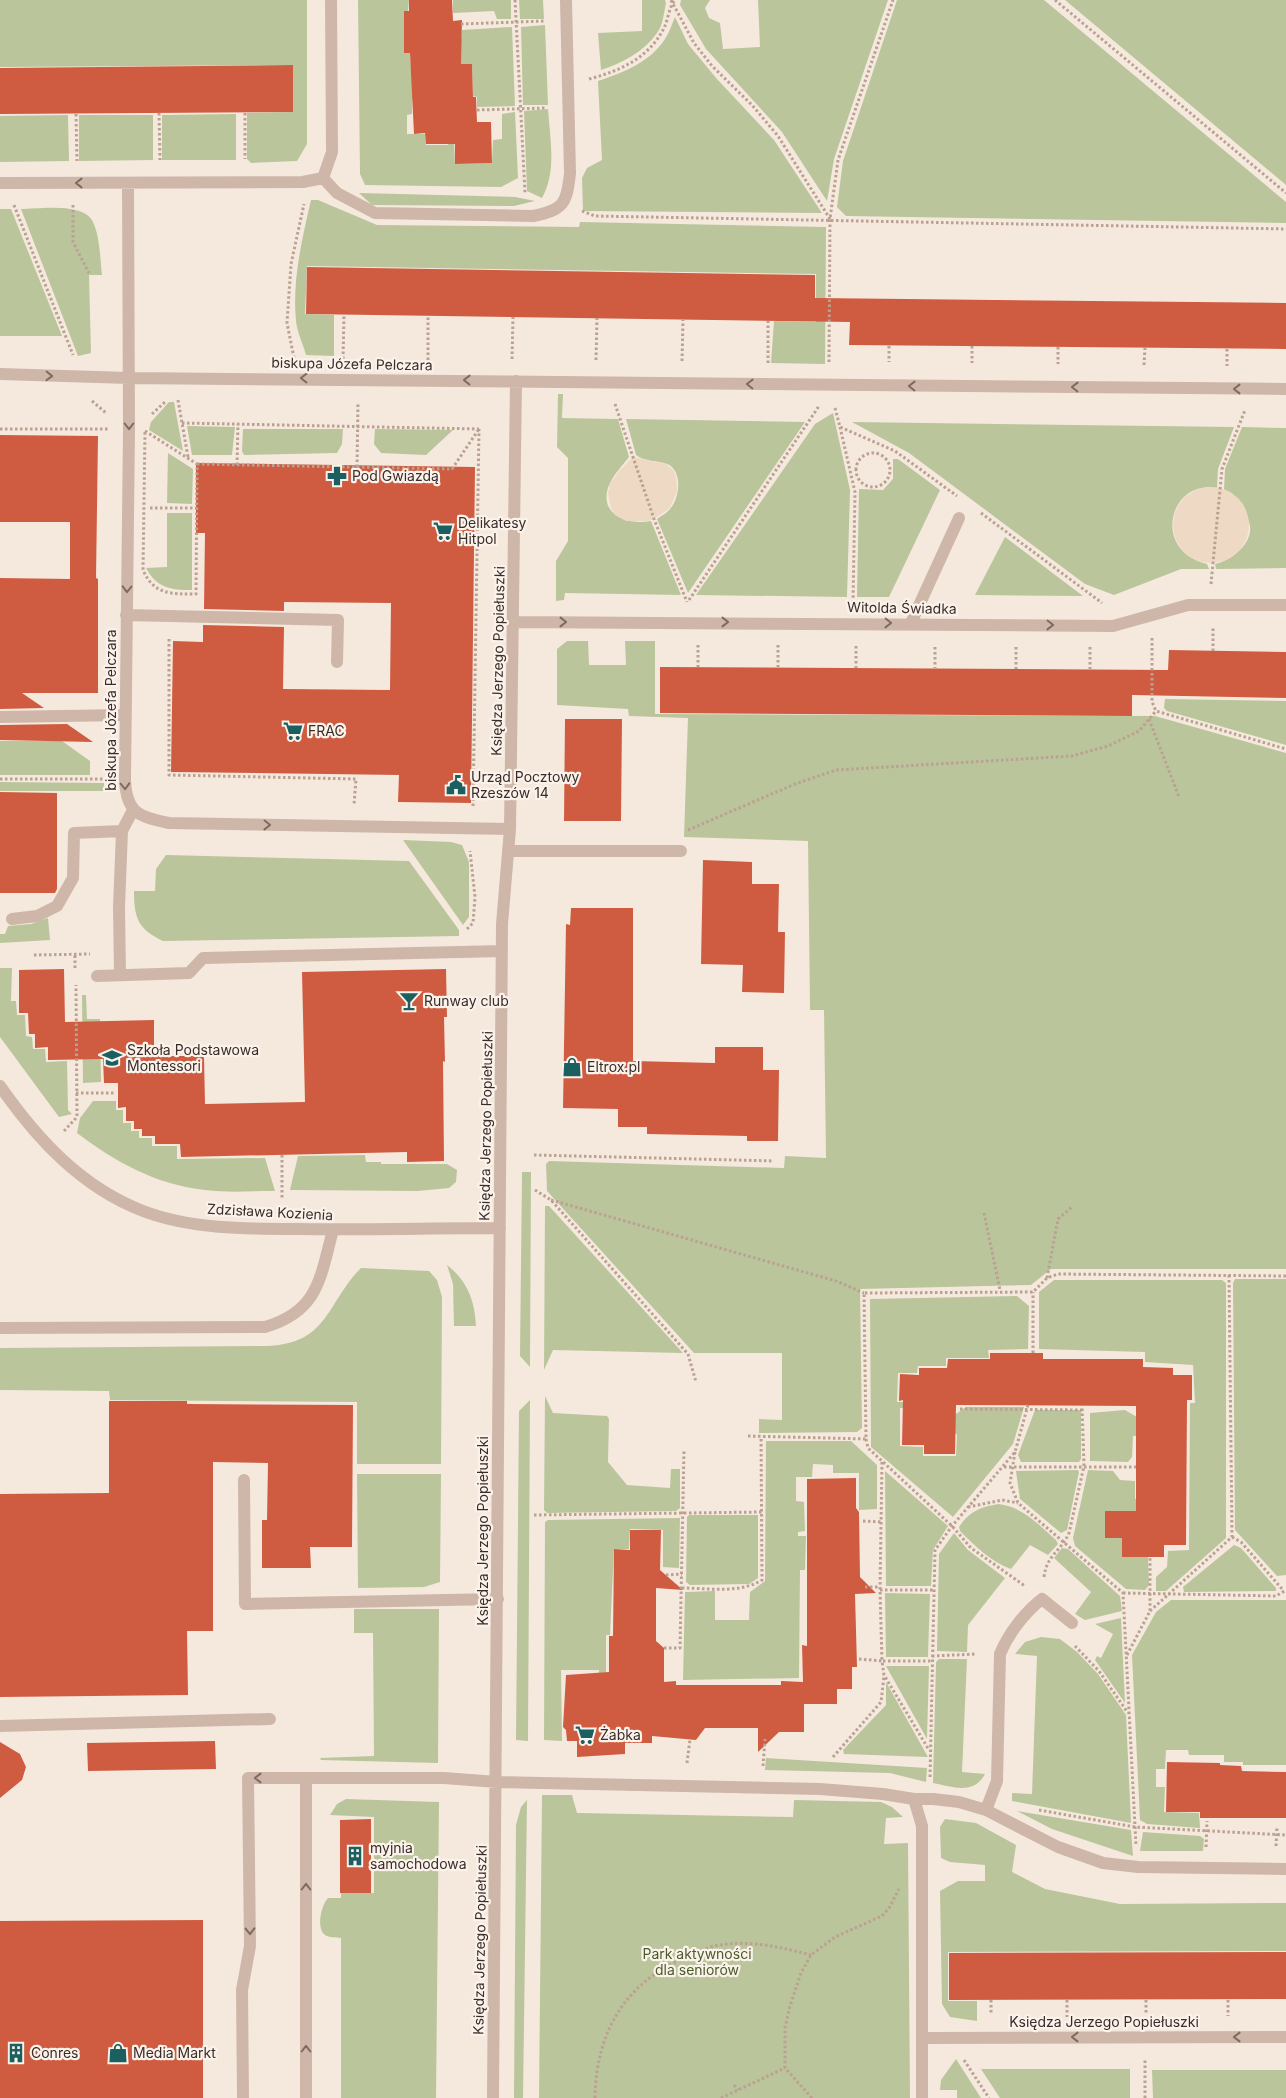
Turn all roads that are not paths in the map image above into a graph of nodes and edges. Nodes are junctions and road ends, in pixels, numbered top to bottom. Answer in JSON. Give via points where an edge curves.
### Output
{"nodes":[{"id":1,"x":331,"y":0,"type":"edge"},
{"id":2,"x":566,"y":0,"type":"edge"},
{"id":3,"x":323,"y":178,"type":"junction"},
{"id":4,"x":2,"y":183,"type":"edge"},
{"id":5,"x":128,"y":183,"type":"junction"},
{"id":6,"x":0,"y":374,"type":"edge"},
{"id":7,"x":129,"y":378,"type":"junction"},
{"id":8,"x":516,"y":381,"type":"junction"},
{"id":9,"x":1286,"y":389,"type":"edge"},
{"id":10,"x":959,"y":518,"type":"dead end"},
{"id":11,"x":1286,"y":605,"type":"edge"},
{"id":12,"x":126,"y":615,"type":"junction"},
{"id":13,"x":514,"y":622,"type":"junction"},
{"id":14,"x":911,"y":624,"type":"junction"},
{"id":15,"x":337,"y":662,"type":"dead end"},
{"id":16,"x":125,"y":715,"type":"junction"},
{"id":17,"x":0,"y":717,"type":"edge"},
{"id":18,"x":133,"y":810,"type":"junction"},
{"id":19,"x":510,"y":829,"type":"junction"},
{"id":20,"x":122,"y":831,"type":"junction"},
{"id":21,"x":508,"y":851,"type":"junction"},
{"id":22,"x":681,"y":851,"type":"dead end"},
{"id":23,"x":12,"y":919,"type":"dead end"},
{"id":24,"x":502,"y":951,"type":"junction"},
{"id":25,"x":120,"y":975,"type":"junction"},
{"id":26,"x":97,"y":976,"type":"road end"},
{"id":27,"x":0,"y":1086,"type":"edge"},
{"id":28,"x":500,"y":1228,"type":"junction"},
{"id":29,"x":333,"y":1230,"type":"junction"},
{"id":30,"x":0,"y":1328,"type":"edge"},
{"id":31,"x":244,"y":1480,"type":"dead end"},
{"id":32,"x":498,"y":1599,"type":"junction"},
{"id":33,"x":1072,"y":1623,"type":"road end"},
{"id":34,"x":270,"y":1719,"type":"dead end"},
{"id":35,"x":0,"y":1726,"type":"edge"},
{"id":36,"x":306,"y":1778,"type":"junction"},
{"id":37,"x":497,"y":1782,"type":"junction"},
{"id":38,"x":914,"y":1800,"type":"junction"},
{"id":39,"x":986,"y":1810,"type":"junction"},
{"id":40,"x":1286,"y":1869,"type":"edge"},
{"id":41,"x":1286,"y":2037,"type":"edge"},
{"id":42,"x":923,"y":2038,"type":"junction"},
{"id":43,"x":242,"y":2098,"type":"edge"},
{"id":44,"x":306,"y":2098,"type":"edge"},
{"id":45,"x":493,"y":2098,"type":"edge"},
{"id":46,"x":922,"y":2098,"type":"edge"}],
"edges":[{"from":1,"to":3,"type":"street","via":[[332,152]]},
{"from":2,"to":3,"type":"street","via":[[570,173],[568,190],[559,207],[533,216],[375,214],[337,193]]},
{"from":3,"to":5,"type":"street","via":[[303,182]]},
{"from":5,"to":4,"type":"street","one_way":true},
{"from":5,"to":7,"type":"street","name":"biskupa Józefa Pelczara"},
{"from":6,"to":7,"type":"street","name":"biskupa Józefa Pelczara","one_way":true},
{"from":8,"to":7,"type":"street","name":"biskupa Józefa Pelczara","one_way":true},
{"from":7,"to":12,"type":"street","name":"biskupa Józefa Pelczara","one_way":true},
{"from":9,"to":8,"type":"street","one_way":true},
{"from":8,"to":13,"type":"street","name":"Księdza Jerzego Popiełuszki"},
{"from":10,"to":14,"type":"street"},
{"from":14,"to":11,"type":"street","name":"Witolda Świadka","one_way":true,"via":[[1113,626],[1176,606]]},
{"from":12,"to":15,"type":"street","via":[[338,620]]},
{"from":12,"to":16,"type":"street","name":"biskupa Józefa Pelczara"},
{"from":13,"to":14,"type":"street","name":"Witolda Świadka","one_way":true},
{"from":13,"to":19,"type":"street","name":"Księdza Jerzego Popiełuszki"},
{"from":16,"to":17,"type":"street"},
{"from":16,"to":18,"type":"street","name":"biskupa Józefa Pelczara","one_way":true,"via":[[126,796]]},
{"from":18,"to":19,"type":"street","one_way":true,"via":[[145,818],[169,823]]},
{"from":18,"to":20,"type":"street"},
{"from":19,"to":21,"type":"street","name":"Księdza Jerzego Popiełuszki"},
{"from":20,"to":23,"type":"street","via":[[74,833],[74,878],[57,906],[37,916]]},
{"from":20,"to":25,"type":"street"},
{"from":21,"to":22,"type":"street"},
{"from":21,"to":24,"type":"street","name":"Księdza Jerzego Popiełuszki"},
{"from":24,"to":25,"type":"street","via":[[203,958],[189,973]]},
{"from":24,"to":28,"type":"street","name":"Księdza Jerzego Popiełuszki"},
{"from":25,"to":26,"type":"street"},
{"from":27,"to":29,"type":"street","name":"Zdzisława Kozienia","via":[[52,1152],[101,1189],[142,1211],[171,1220],[241,1228]]},
{"from":28,"to":29,"type":"street","name":"Zdzisława Kozienia"},
{"from":28,"to":32,"type":"street","name":"Księdza Jerzego Popiełuszki"},
{"from":29,"to":30,"type":"street","via":[[321,1278],[312,1296],[289,1318],[265,1327]]},
{"from":31,"to":32,"type":"street","via":[[244,1604]]},
{"from":32,"to":37,"type":"street","name":"Księdza Jerzego Popiełuszki"},
{"from":33,"to":39,"type":"street","via":[[1038,1602],[1005,1642],[1000,1654],[997,1782]]},
{"from":34,"to":35,"type":"street"},
{"from":36,"to":37,"type":"street","via":[[444,1778]]},
{"from":36,"to":43,"type":"street","one_way":true,"via":[[248,1778],[250,1946],[242,1990]]},
{"from":44,"to":36,"type":"street","one_way":true},
{"from":37,"to":38,"type":"street","via":[[820,1789]]},
{"from":37,"to":45,"type":"street","name":"Księdza Jerzego Popiełuszki"},
{"from":38,"to":39,"type":"street","via":[[960,1802]]},
{"from":38,"to":42,"type":"street","via":[[922,1826]]},
{"from":39,"to":40,"type":"street","via":[[1058,1848],[1103,1863],[1138,1867]]},
{"from":41,"to":42,"type":"street","name":"Księdza Jerzego Popiełuszki","one_way":true},
{"from":42,"to":46,"type":"street"}]}
